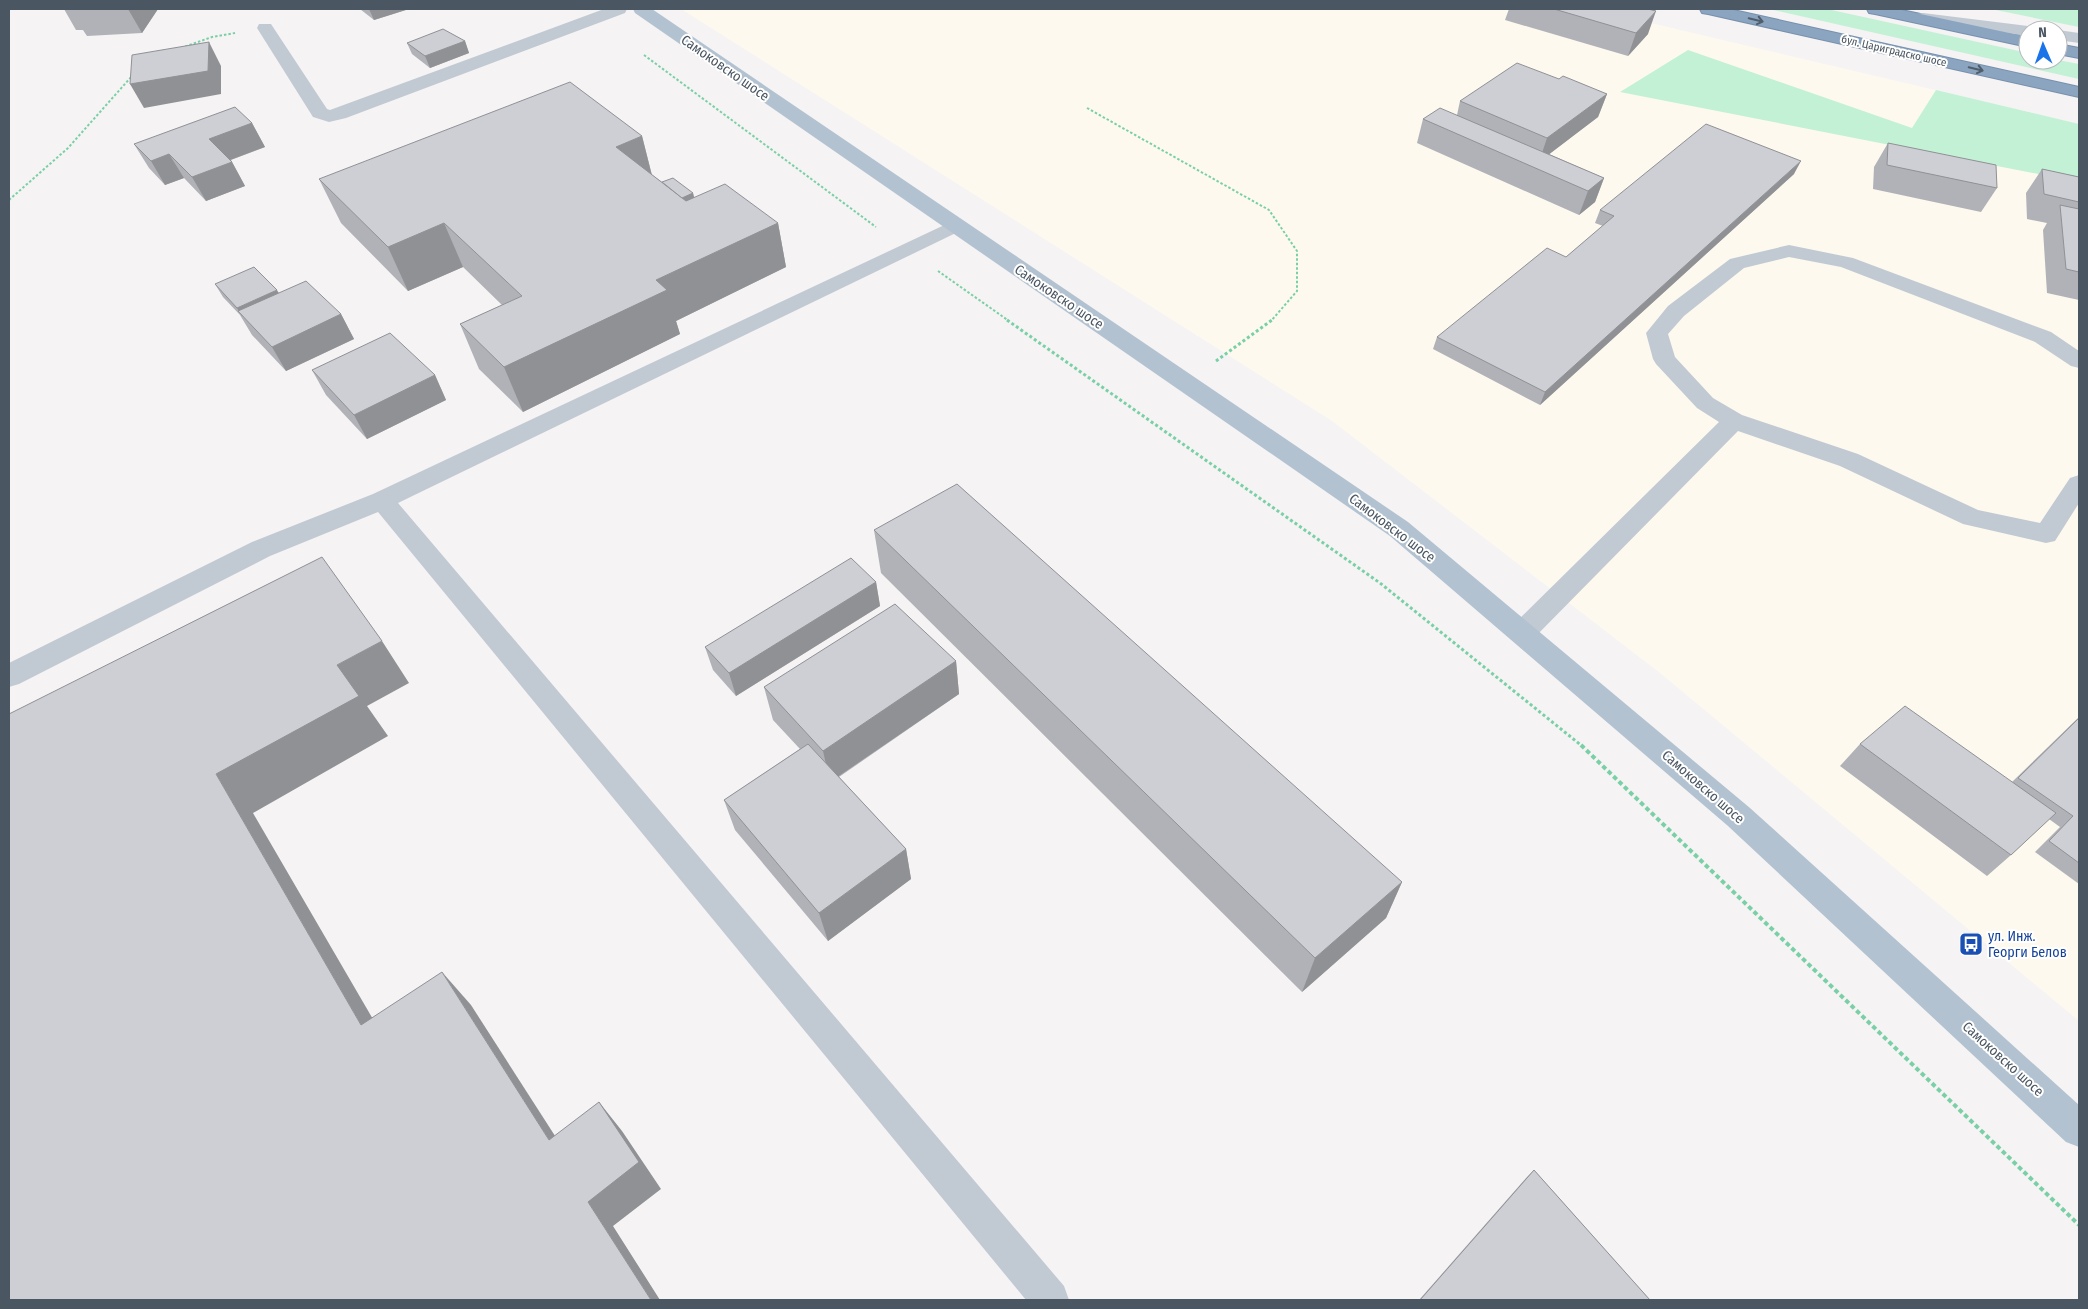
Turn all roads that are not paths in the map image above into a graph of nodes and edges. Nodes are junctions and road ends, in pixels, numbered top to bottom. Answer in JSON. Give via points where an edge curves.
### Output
{"nodes":[{"id":1,"x":619,"y":9,"type":"edge"},
{"id":2,"x":640,"y":9,"type":"edge"},
{"id":3,"x":1708,"y":9,"type":"edge"},
{"id":4,"x":1875,"y":9,"type":"edge"},
{"id":5,"x":1907,"y":16,"type":"junction"},
{"id":6,"x":265,"y":28,"type":"road end"},
{"id":7,"x":2018,"y":30,"type":"edge"},
{"id":8,"x":2018,"y":40,"type":"edge"},
{"id":9,"x":2079,"y":92,"type":"edge"},
{"id":10,"x":955,"y":226,"type":"junction"},
{"id":11,"x":2079,"y":360,"type":"edge"},
{"id":12,"x":1734,"y":421,"type":"junction"},
{"id":13,"x":2079,"y":484,"type":"edge"},
{"id":14,"x":382,"y":500,"type":"junction"},
{"id":15,"x":1522,"y":633,"type":"junction"},
{"id":16,"x":9,"y":676,"type":"edge"},
{"id":17,"x":2079,"y":1129,"type":"edge"},
{"id":18,"x":1050,"y":1300,"type":"edge"}],
"edges":[{"from":1,"to":6,"type":"lane","via":[[329,116],[320,113]]},
{"from":2,"to":10,"type":"main road","name":"Самоковско шосе"},
{"from":3,"to":9,"type":"highway","name":"бул. Цариградско шосе","one_way":true},
{"from":4,"to":5,"type":"highway"},
{"from":5,"to":7,"type":"lane"},
{"from":5,"to":8,"type":"highway"},
{"from":10,"to":14,"type":"lane"},
{"from":10,"to":15,"type":"main road","name":"Самоковско шосе","via":[[1399,529]]},
{"from":11,"to":12,"type":"lane","via":[[2042,337],[1846,262],[1790,250],[1737,263],[1676,311],[1657,334],[1664,358],[1705,403]]},
{"from":12,"to":13,"type":"lane","via":[[1849,460],[1972,518],[2046,534]]},
{"from":12,"to":15,"type":"lane"},
{"from":14,"to":16,"type":"lane","via":[[261,550]]},
{"from":14,"to":18,"type":"lane"},
{"from":15,"to":17,"type":"main road","name":"Самоковско шосе","via":[[1738,817]]}]}
